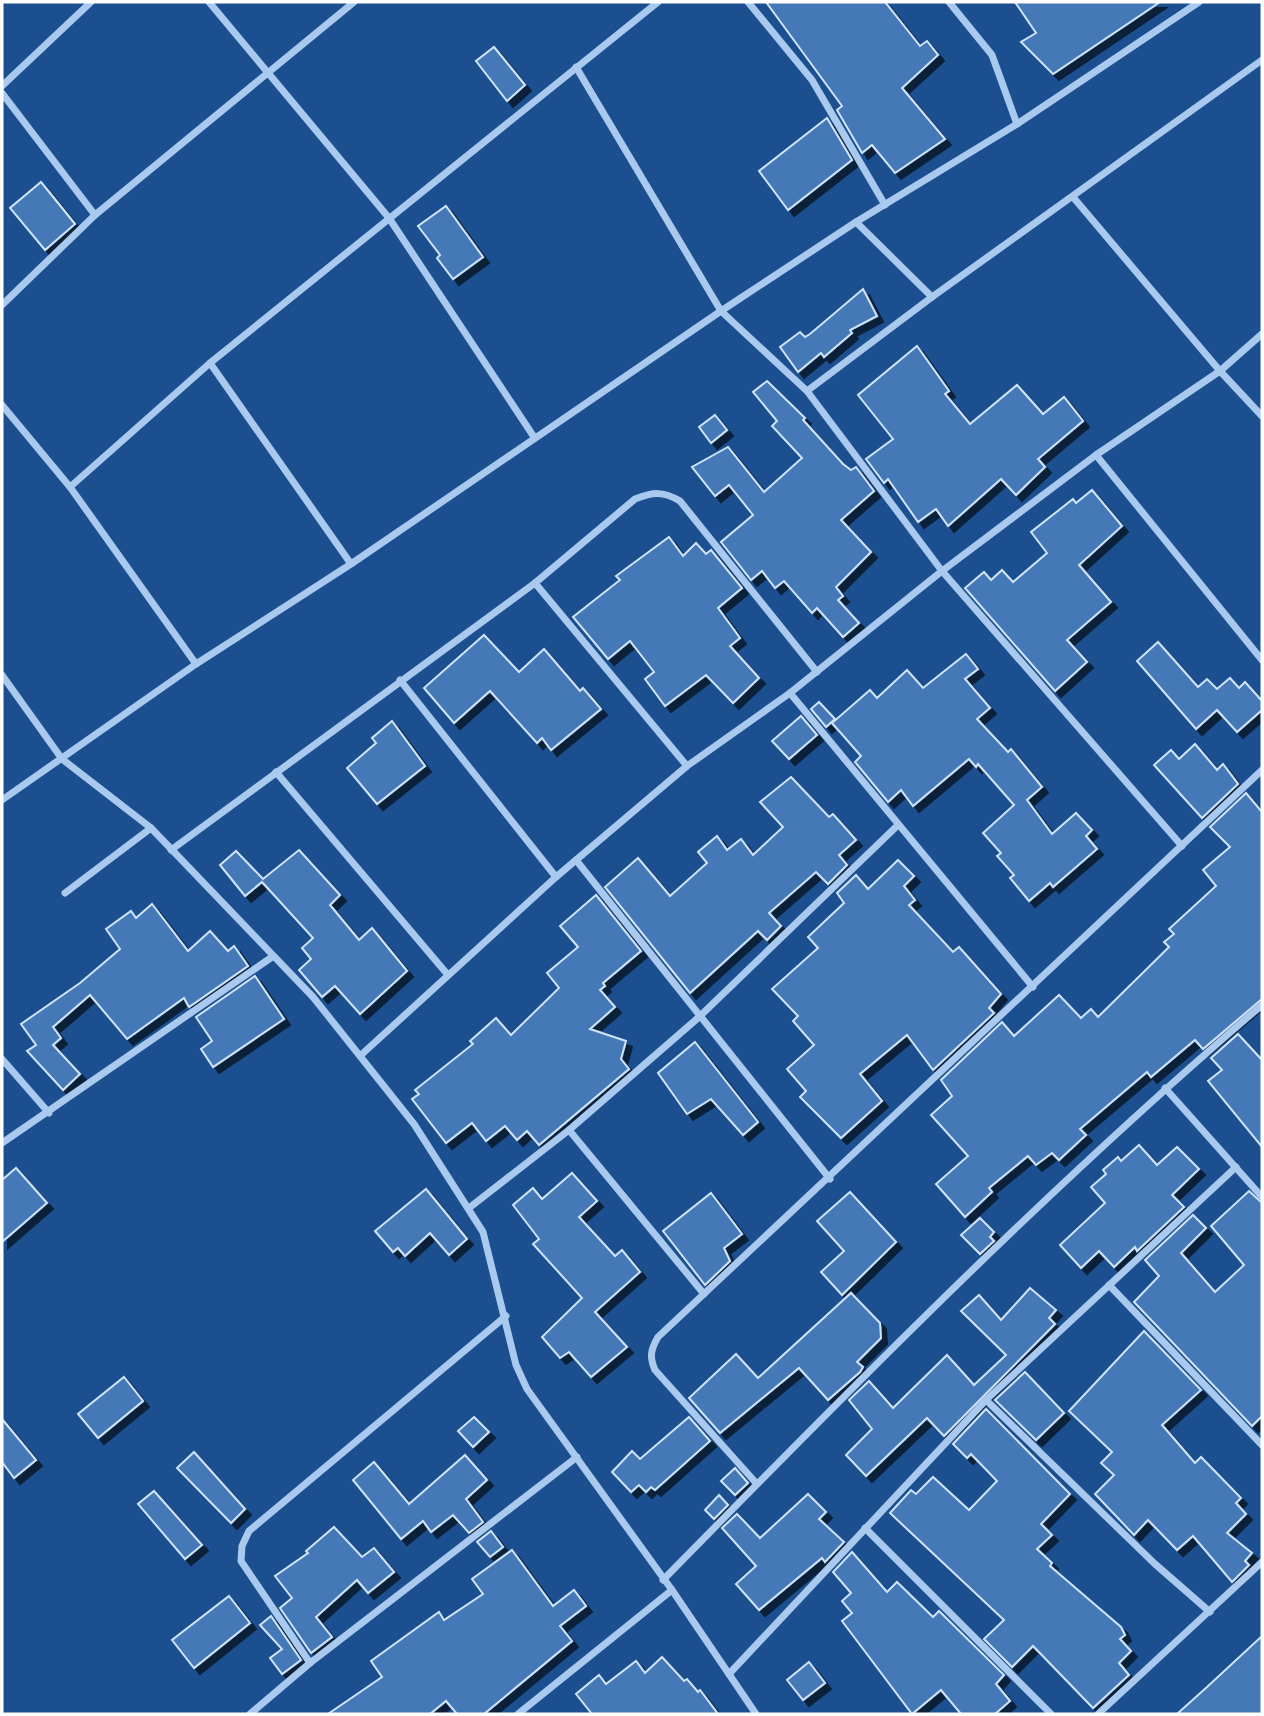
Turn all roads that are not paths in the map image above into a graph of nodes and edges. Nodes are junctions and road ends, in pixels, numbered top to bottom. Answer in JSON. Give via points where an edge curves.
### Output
{"nodes":[{"id":1,"x":209,"y":2,"type":"edge"},
{"id":2,"x":354,"y":2,"type":"edge"},
{"id":3,"x":658,"y":2,"type":"edge"},
{"id":4,"x":748,"y":2,"type":"edge"},
{"id":5,"x":949,"y":2,"type":"edge"},
{"id":6,"x":1199,"y":2,"type":"edge"},
{"id":7,"x":86,"y":3,"type":"edge"},
{"id":8,"x":1262,"y":60,"type":"edge"},
{"id":9,"x":576,"y":67,"type":"junction"},
{"id":10,"x":269,"y":72,"type":"junction"},
{"id":11,"x":2,"y":86,"type":"edge"},
{"id":12,"x":2,"y":93,"type":"edge"},
{"id":13,"x":1017,"y":124,"type":"junction"},
{"id":14,"x":1073,"y":197,"type":"junction"},
{"id":15,"x":885,"y":205,"type":"junction"},
{"id":16,"x":95,"y":215,"type":"junction"},
{"id":17,"x":389,"y":218,"type":"junction"},
{"id":18,"x":856,"y":222,"type":"junction"},
{"id":19,"x":932,"y":297,"type":"junction"},
{"id":20,"x":2,"y":305,"type":"edge"},
{"id":21,"x":721,"y":311,"type":"junction"},
{"id":22,"x":1262,"y":334,"type":"edge"},
{"id":23,"x":209,"y":363,"type":"junction"},
{"id":24,"x":1220,"y":371,"type":"junction"},
{"id":25,"x":807,"y":391,"type":"junction"},
{"id":26,"x":2,"y":405,"type":"edge"},
{"id":27,"x":1262,"y":416,"type":"edge"},
{"id":28,"x":534,"y":437,"type":"junction"},
{"id":29,"x":1096,"y":456,"type":"junction"},
{"id":30,"x":70,"y":487,"type":"junction"},
{"id":31,"x":351,"y":564,"type":"junction"},
{"id":32,"x":942,"y":571,"type":"junction"},
{"id":33,"x":535,"y":583,"type":"junction"},
{"id":34,"x":1262,"y":660,"type":"edge"},
{"id":35,"x":196,"y":664,"type":"junction"},
{"id":36,"x":817,"y":671,"type":"junction"},
{"id":37,"x":2,"y":675,"type":"edge"},
{"id":38,"x":400,"y":680,"type":"junction"},
{"id":39,"x":790,"y":693,"type":"junction"},
{"id":40,"x":62,"y":759,"type":"junction"},
{"id":41,"x":687,"y":765,"type":"junction"},
{"id":42,"x":1262,"y":769,"type":"edge"},
{"id":43,"x":276,"y":772,"type":"junction"},
{"id":44,"x":2,"y":800,"type":"edge"},
{"id":45,"x":898,"y":825,"type":"junction"},
{"id":46,"x":151,"y":828,"type":"junction"},
{"id":47,"x":1182,"y":846,"type":"junction"},
{"id":48,"x":172,"y":850,"type":"junction"},
{"id":49,"x":576,"y":860,"type":"junction"},
{"id":50,"x":556,"y":877,"type":"junction"},
{"id":51,"x":65,"y":893,"type":"dead end"},
{"id":52,"x":272,"y":957,"type":"junction"},
{"id":53,"x":448,"y":975,"type":"junction"},
{"id":54,"x":1033,"y":987,"type":"junction"},
{"id":55,"x":1262,"y":1005,"type":"edge"},
{"id":56,"x":698,"y":1017,"type":"junction"},
{"id":57,"x":361,"y":1055,"type":"junction"},
{"id":58,"x":2,"y":1059,"type":"edge"},
{"id":59,"x":1165,"y":1088,"type":"junction"},
{"id":60,"x":48,"y":1113,"type":"junction"},
{"id":61,"x":569,"y":1130,"type":"junction"},
{"id":62,"x":2,"y":1143,"type":"edge"},
{"id":63,"x":1236,"y":1167,"type":"junction"},
{"id":64,"x":830,"y":1179,"type":"junction"},
{"id":65,"x":1262,"y":1196,"type":"edge"},
{"id":66,"x":469,"y":1208,"type":"junction"},
{"id":67,"x":1109,"y":1285,"type":"junction"},
{"id":68,"x":704,"y":1294,"type":"junction"},
{"id":69,"x":506,"y":1317,"type":"junction"},
{"id":70,"x":986,"y":1400,"type":"junction"},
{"id":71,"x":1262,"y":1445,"type":"edge"},
{"id":72,"x":577,"y":1457,"type":"junction"},
{"id":73,"x":757,"y":1484,"type":"junction"},
{"id":74,"x":866,"y":1528,"type":"junction"},
{"id":75,"x":1262,"y":1562,"type":"edge"},
{"id":76,"x":663,"y":1580,"type":"junction"},
{"id":77,"x":672,"y":1590,"type":"junction"},
{"id":78,"x":1210,"y":1612,"type":"junction"},
{"id":79,"x":310,"y":1663,"type":"junction"},
{"id":80,"x":729,"y":1674,"type":"junction"},
{"id":81,"x":250,"y":1714,"type":"edge"},
{"id":82,"x":517,"y":1714,"type":"edge"},
{"id":83,"x":755,"y":1714,"type":"edge"},
{"id":84,"x":1051,"y":1714,"type":"edge"},
{"id":85,"x":1098,"y":1714,"type":"edge"}],
"edges":[{"from":1,"to":10,"type":"street"},
{"from":2,"to":10,"type":"street"},
{"from":3,"to":9,"type":"street"},
{"from":4,"to":15,"type":"street","via":[[812,80]]},
{"from":5,"to":13,"type":"street","via":[[992,55]]},
{"from":6,"to":13,"type":"street"},
{"from":7,"to":11,"type":"street"},
{"from":8,"to":14,"type":"street"},
{"from":9,"to":17,"type":"street"},
{"from":9,"to":21,"type":"street"},
{"from":10,"to":16,"type":"street"},
{"from":10,"to":17,"type":"street"},
{"from":12,"to":16,"type":"street"},
{"from":13,"to":15,"type":"street"},
{"from":14,"to":19,"type":"street"},
{"from":14,"to":24,"type":"street"},
{"from":15,"to":18,"type":"street"},
{"from":16,"to":20,"type":"street"},
{"from":17,"to":23,"type":"street"},
{"from":17,"to":28,"type":"street"},
{"from":18,"to":19,"type":"street"},
{"from":18,"to":21,"type":"street"},
{"from":19,"to":25,"type":"street"},
{"from":21,"to":25,"type":"street"},
{"from":21,"to":28,"type":"street"},
{"from":22,"to":24,"type":"street"},
{"from":23,"to":30,"type":"street"},
{"from":23,"to":31,"type":"street"},
{"from":24,"to":27,"type":"street"},
{"from":24,"to":29,"type":"street"},
{"from":25,"to":32,"type":"street"},
{"from":26,"to":30,"type":"street"},
{"from":28,"to":31,"type":"street"},
{"from":29,"to":32,"type":"street"},
{"from":29,"to":34,"type":"street"},
{"from":30,"to":35,"type":"street"},
{"from":31,"to":35,"type":"street"},
{"from":32,"to":36,"type":"street"},
{"from":32,"to":47,"type":"street"},
{"from":33,"to":36,"type":"street","via":[[635,499],[653,492],[667,494],[680,500]]},
{"from":33,"to":38,"type":"street"},
{"from":33,"to":41,"type":"street"},
{"from":35,"to":40,"type":"street"},
{"from":36,"to":39,"type":"street"},
{"from":37,"to":40,"type":"street"},
{"from":38,"to":43,"type":"street"},
{"from":38,"to":50,"type":"street"},
{"from":39,"to":41,"type":"street"},
{"from":39,"to":45,"type":"street"},
{"from":40,"to":44,"type":"street"},
{"from":40,"to":46,"type":"street"},
{"from":41,"to":49,"type":"street"},
{"from":42,"to":47,"type":"street"},
{"from":43,"to":48,"type":"street"},
{"from":43,"to":53,"type":"street"},
{"from":45,"to":54,"type":"street"},
{"from":45,"to":56,"type":"street"},
{"from":46,"to":48,"type":"street"},
{"from":46,"to":51,"type":"street"},
{"from":47,"to":54,"type":"street"},
{"from":48,"to":52,"type":"street"},
{"from":49,"to":50,"type":"street"},
{"from":49,"to":56,"type":"street"},
{"from":50,"to":53,"type":"street"},
{"from":52,"to":57,"type":"street"},
{"from":52,"to":60,"type":"street"},
{"from":53,"to":57,"type":"street"},
{"from":54,"to":64,"type":"street"},
{"from":55,"to":59,"type":"street"},
{"from":56,"to":61,"type":"street"},
{"from":56,"to":64,"type":"street"},
{"from":57,"to":66,"type":"street","via":[[414,1124]]},
{"from":58,"to":60,"type":"street"},
{"from":59,"to":63,"type":"street"},
{"from":59,"to":73,"type":"street"},
{"from":60,"to":62,"type":"street"},
{"from":61,"to":66,"type":"street"},
{"from":61,"to":68,"type":"street"},
{"from":63,"to":65,"type":"street"},
{"from":63,"to":67,"type":"street"},
{"from":64,"to":68,"type":"street"},
{"from":66,"to":69,"type":"street","via":[[483,1232]]},
{"from":67,"to":70,"type":"street"},
{"from":67,"to":71,"type":"street"},
{"from":68,"to":73,"type":"street","via":[[658,1338],[651,1361]]},
{"from":69,"to":72,"type":"street","via":[[516,1365],[527,1389]]},
{"from":69,"to":79,"type":"street","via":[[249,1531],[241,1561]]},
{"from":70,"to":74,"type":"street"},
{"from":70,"to":78,"type":"street"},
{"from":72,"to":76,"type":"street"},
{"from":72,"to":79,"type":"street"},
{"from":73,"to":76,"type":"street"},
{"from":74,"to":80,"type":"street"},
{"from":74,"to":84,"type":"street"},
{"from":75,"to":78,"type":"street"},
{"from":76,"to":77,"type":"street"},
{"from":77,"to":80,"type":"street"},
{"from":77,"to":82,"type":"street"},
{"from":78,"to":85,"type":"street"},
{"from":79,"to":81,"type":"street"},
{"from":80,"to":83,"type":"street"}]}
